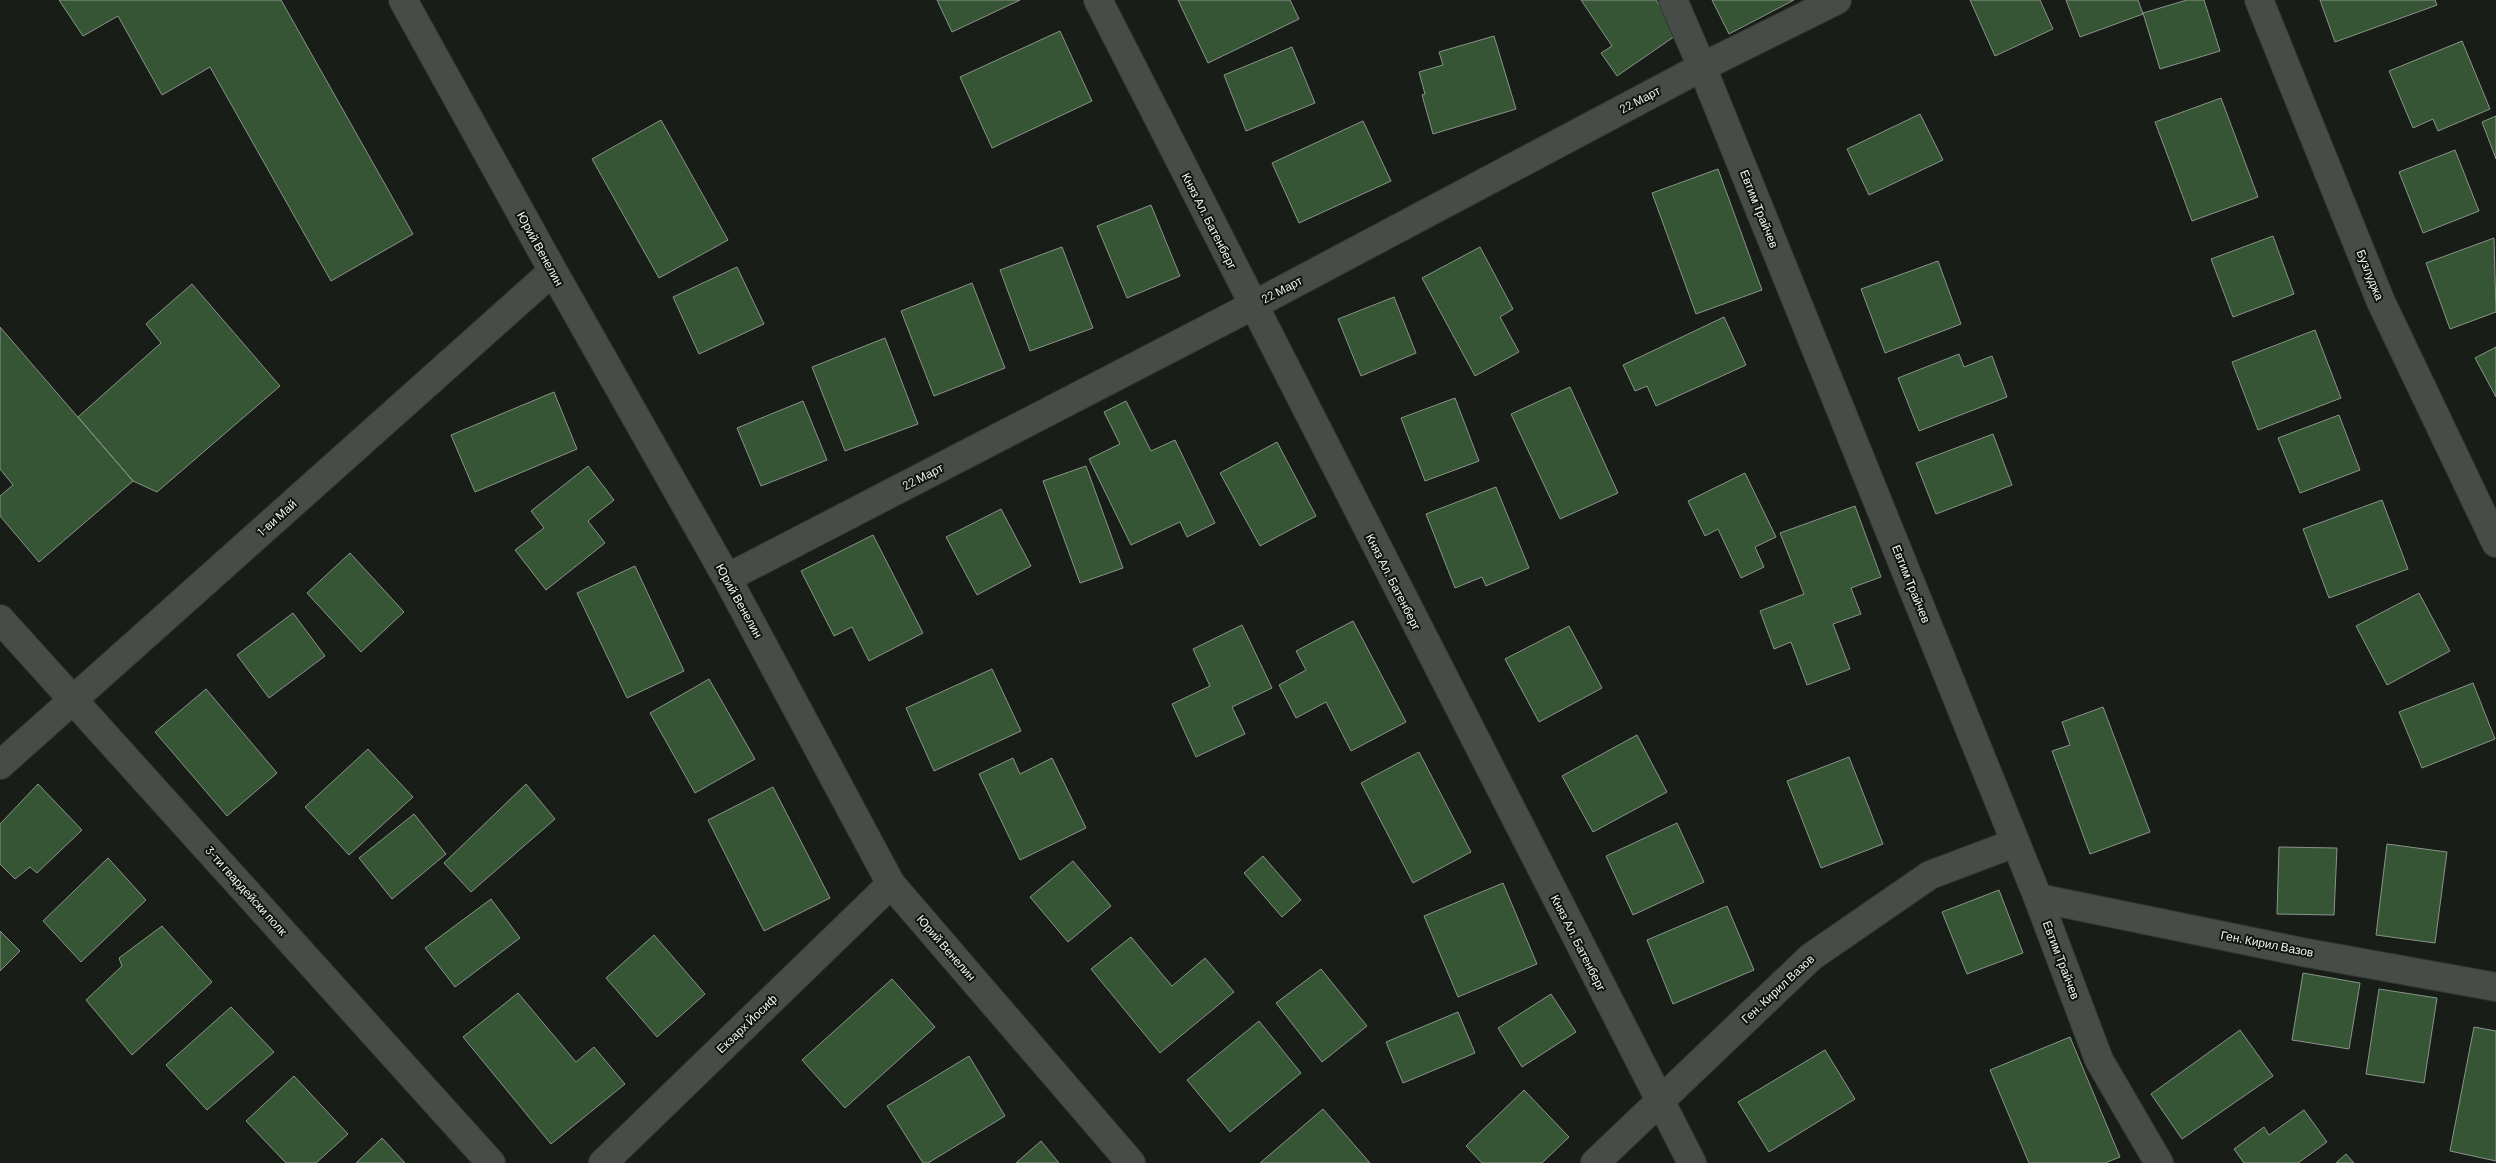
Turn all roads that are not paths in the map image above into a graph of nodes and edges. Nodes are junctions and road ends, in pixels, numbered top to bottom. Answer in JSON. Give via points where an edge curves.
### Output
{"nodes":[{"id":1,"x":403,"y":0,"type":"edge"},
{"id":2,"x":1098,"y":0,"type":"edge"},
{"id":3,"x":1673,"y":0,"type":"edge"},
{"id":4,"x":1837,"y":0,"type":"edge"},
{"id":5,"x":2259,"y":0,"type":"edge"},
{"id":6,"x":1702,"y":68,"type":"junction"},
{"id":7,"x":553,"y":272,"type":"junction"},
{"id":8,"x":1252,"y":306,"type":"junction"},
{"id":9,"x":2496,"y":543,"type":"edge"},
{"id":10,"x":727,"y":578,"type":"junction"},
{"id":11,"x":0,"y":619,"type":"edge"},
{"id":12,"x":74,"y":700,"type":"junction"},
{"id":13,"x":0,"y":764,"type":"edge"},
{"id":14,"x":2015,"y":843,"type":"junction"},
{"id":15,"x":892,"y":884,"type":"junction"},
{"id":16,"x":2038,"y":898,"type":"junction"},
{"id":17,"x":2496,"y":987,"type":"edge"},
{"id":18,"x":1659,"y":1101,"type":"junction"},
{"id":19,"x":491,"y":1163,"type":"edge"},
{"id":20,"x":603,"y":1163,"type":"edge"},
{"id":21,"x":1131,"y":1163,"type":"edge"},
{"id":22,"x":1594,"y":1163,"type":"edge"},
{"id":23,"x":1692,"y":1163,"type":"edge"},
{"id":24,"x":2159,"y":1163,"type":"edge"}],
"edges":[{"from":1,"to":7,"type":"street","name":"Юрий Венелин"},
{"from":2,"to":8,"type":"street","name":"Княз Ал. Батенберг"},
{"from":3,"to":6,"type":"street","name":"Евтим Трайчев"},
{"from":4,"to":6,"type":"street","name":"22 Март"},
{"from":5,"to":9,"type":"street","name":"Бузлуджа","via":[[2381,302]]},
{"from":6,"to":8,"type":"street","name":"22 Март"},
{"from":6,"to":14,"type":"street","name":"Евтим Трайчев"},
{"from":7,"to":10,"type":"street","name":"Юрий Венелин"},
{"from":7,"to":12,"type":"street","name":"1-ви Май"},
{"from":8,"to":10,"type":"street","name":"22 Март"},
{"from":8,"to":18,"type":"street","name":"Княз Ал. Батенберг"},
{"from":10,"to":15,"type":"street","name":"Юрий Венелин"},
{"from":11,"to":12,"type":"street","name":"3-ти гвардейски полк"},
{"from":12,"to":13,"type":"street","name":"1-ви Май"},
{"from":12,"to":19,"type":"street","name":"3-ти гвардейски полк"},
{"from":14,"to":16,"type":"street","name":"Евтим Трайчев"},
{"from":14,"to":18,"type":"street","name":"Ген. Кирил Вазов","via":[[1930,875],[1811,957]]},
{"from":15,"to":20,"type":"street","name":"Екзарх Йосиф"},
{"from":15,"to":21,"type":"street","name":"Юрий Венелин"},
{"from":16,"to":17,"type":"street","name":"Ген. Кирил Вазов","via":[[2302,952]]},
{"from":16,"to":24,"type":"street","name":"Евтим Трайчев","via":[[2099,1060]]},
{"from":18,"to":22,"type":"street","name":"Ген. Кирил Вазов"},
{"from":18,"to":23,"type":"street","name":"Княз Ал. Батенберг"}]}
